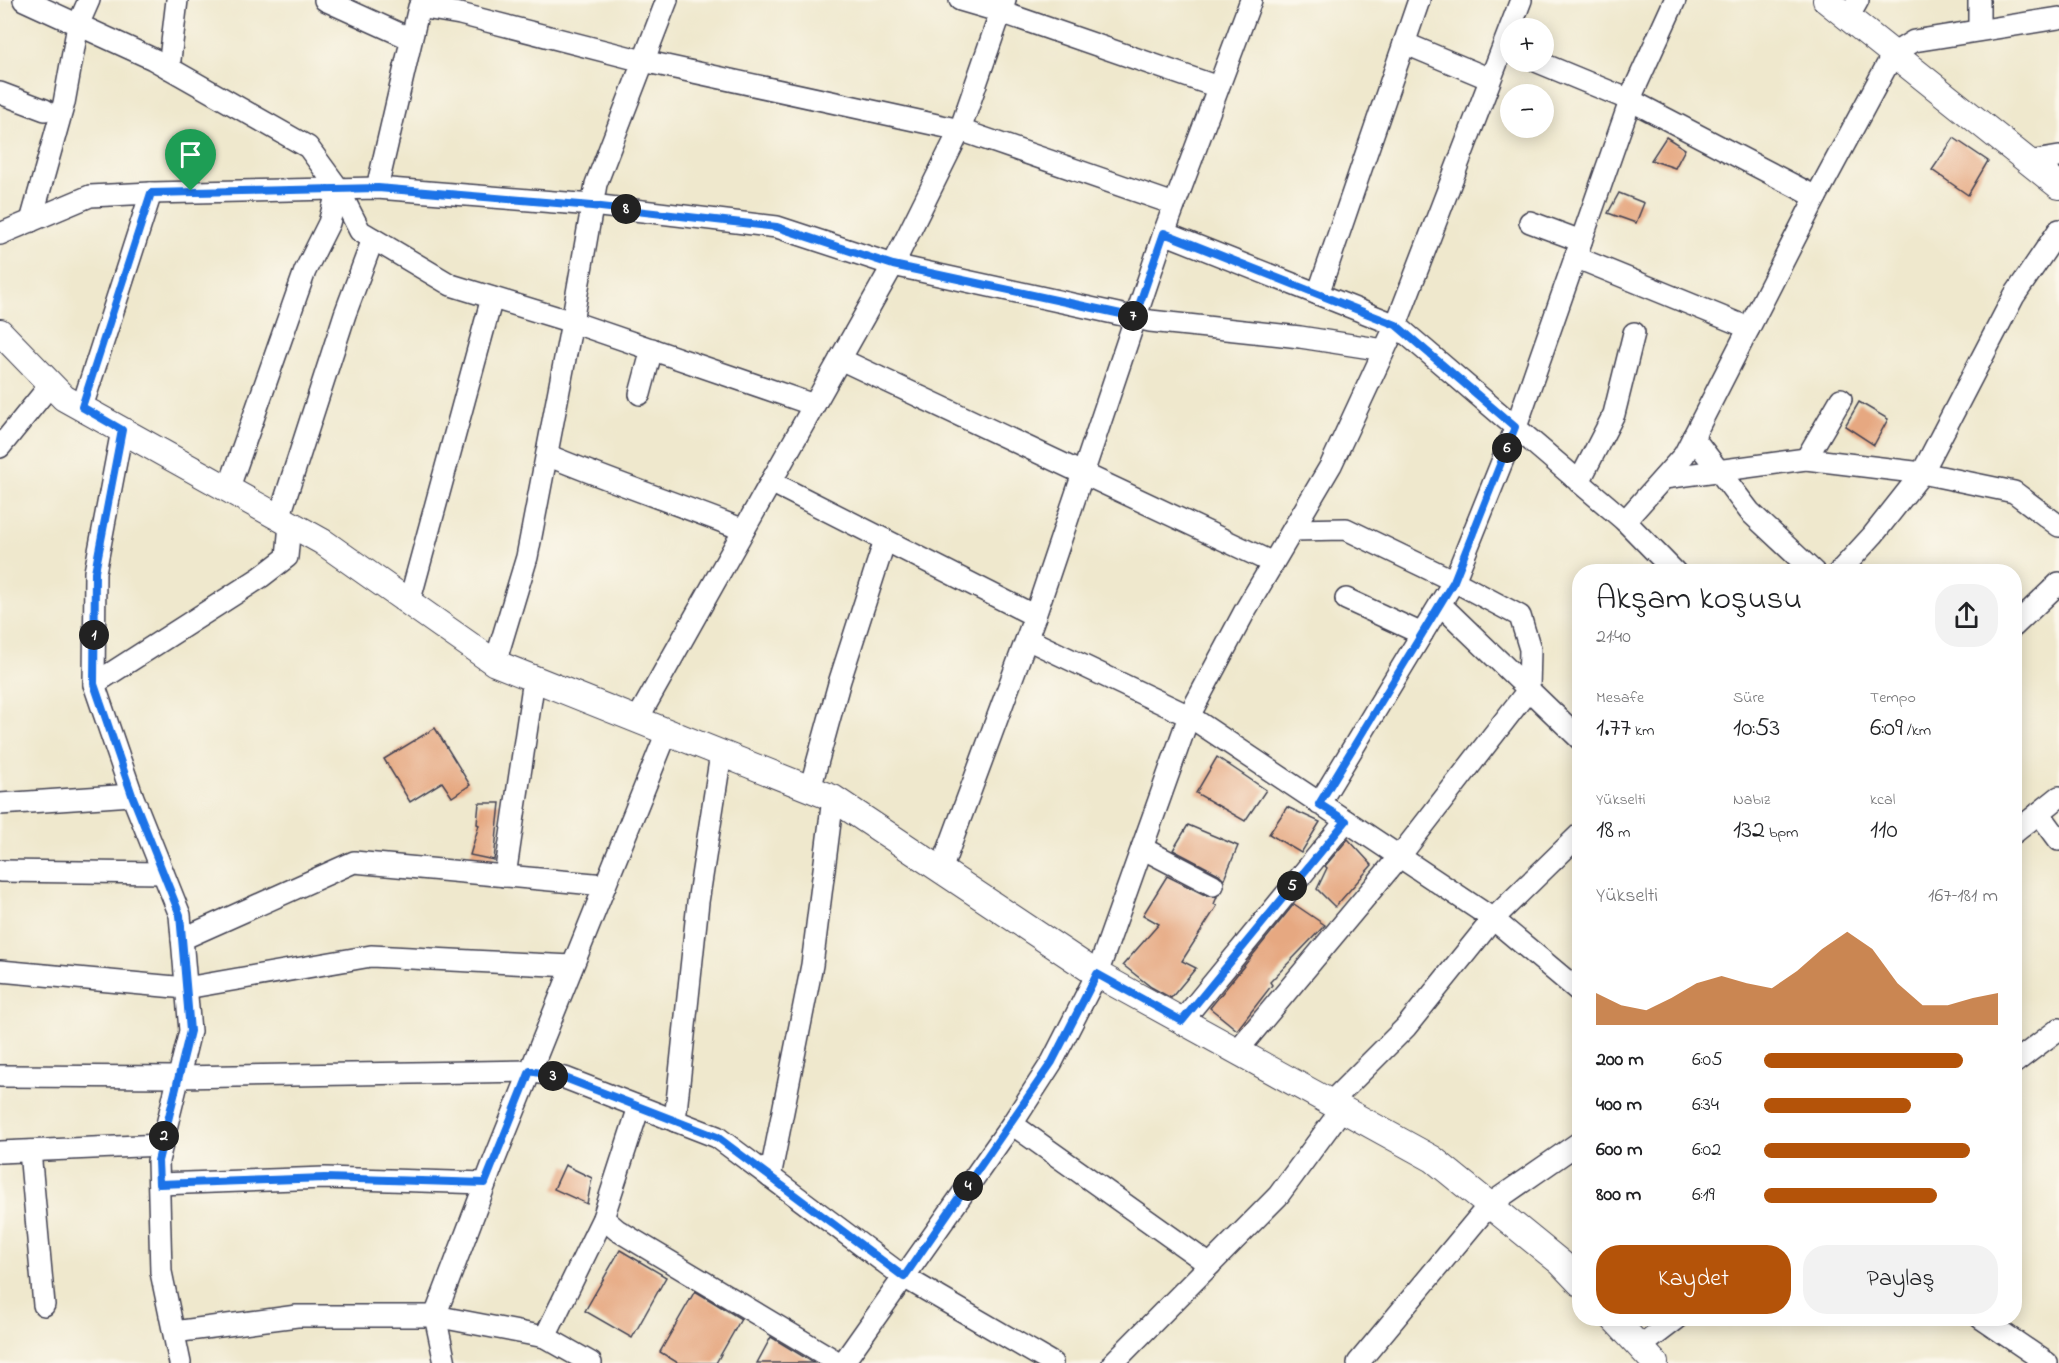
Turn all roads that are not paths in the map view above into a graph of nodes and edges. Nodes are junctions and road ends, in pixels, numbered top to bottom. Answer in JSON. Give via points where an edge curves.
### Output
{"nodes":[{"id":1,"x":24,"y":0,"type":"edge"},
{"id":2,"x":89,"y":0,"type":"edge"},
{"id":3,"x":177,"y":0,"type":"edge"},
{"id":4,"x":325,"y":0,"type":"edge"},
{"id":5,"x":667,"y":0,"type":"edge"},
{"id":6,"x":960,"y":0,"type":"edge"},
{"id":7,"x":1251,"y":0,"type":"edge"},
{"id":8,"x":1419,"y":0,"type":"edge"},
{"id":9,"x":1521,"y":0,"type":"edge"},
{"id":10,"x":1675,"y":0,"type":"edge"},
{"id":11,"x":1826,"y":0,"type":"edge"},
{"id":12,"x":1979,"y":0,"type":"edge"},
{"id":13,"x":420,"y":4,"type":"edge"},
{"id":14,"x":1003,"y":6,"type":"edge"},
{"id":15,"x":1853,"y":9,"type":"edge"},
{"id":16,"x":1516,"y":18,"type":"edge"},
{"id":17,"x":2059,"y":18,"type":"edge"},
{"id":18,"x":78,"y":25,"type":"junction"},
{"id":19,"x":1979,"y":30,"type":"junction"},
{"id":20,"x":411,"y":39,"type":"junction"},
{"id":21,"x":1404,"y":43,"type":"junction"},
{"id":22,"x":1893,"y":54,"type":"junction"},
{"id":23,"x":643,"y":61,"type":"junction"},
{"id":24,"x":1500,"y":61,"type":"edge"},
{"id":25,"x":169,"y":68,"type":"junction"},
{"id":26,"x":1554,"y":69,"type":"edge"},
{"id":27,"x":1490,"y":79,"type":"junction"},
{"id":28,"x":1218,"y":87,"type":"junction"},
{"id":29,"x":0,"y":93,"type":"edge"},
{"id":30,"x":1630,"y":100,"type":"junction"},
{"id":31,"x":45,"y":110,"type":"dead end"},
{"id":32,"x":960,"y":130,"type":"junction"},
{"id":33,"x":2059,"y":157,"type":"edge"},
{"id":34,"x":2029,"y":162,"type":"junction"},
{"id":35,"x":2059,"y":186,"type":"edge"},
{"id":36,"x":338,"y":188,"type":"junction"},
{"id":37,"x":378,"y":188,"type":"junction"},
{"id":38,"x":151,"y":193,"type":"junction"},
{"id":39,"x":1816,"y":197,"type":"junction"},
{"id":40,"x":1174,"y":204,"type":"junction"},
{"id":41,"x":592,"y":206,"type":"junction"},
{"id":42,"x":31,"y":221,"type":"junction"},
{"id":43,"x":1530,"y":222,"type":"dead end"},
{"id":44,"x":2059,"y":230,"type":"edge"},
{"id":45,"x":1164,"y":233,"type":"junction"},
{"id":46,"x":0,"y":234,"type":"edge"},
{"id":47,"x":373,"y":239,"type":"junction"},
{"id":48,"x":1578,"y":249,"type":"junction"},
{"id":49,"x":893,"y":265,"type":"junction"},
{"id":50,"x":1318,"y":294,"type":"junction"},
{"id":51,"x":492,"y":298,"type":"junction"},
{"id":52,"x":1136,"y":316,"type":"junction"},
{"id":53,"x":573,"y":322,"type":"junction"},
{"id":54,"x":1396,"y":325,"type":"junction"},
{"id":55,"x":1749,"y":328,"type":"junction"},
{"id":56,"x":1634,"y":333,"type":"dead end"},
{"id":57,"x":3,"y":343,"type":"edge"},
{"id":58,"x":652,"y":349,"type":"junction"},
{"id":59,"x":1384,"y":350,"type":"junction"},
{"id":60,"x":840,"y":359,"type":"junction"},
{"id":61,"x":51,"y":384,"type":"junction"},
{"id":62,"x":640,"y":394,"type":"dead end"},
{"id":63,"x":1841,"y":399,"type":"dead end"},
{"id":64,"x":814,"y":405,"type":"junction"},
{"id":65,"x":82,"y":407,"type":"junction"},
{"id":66,"x":1515,"y":427,"type":"junction"},
{"id":67,"x":122,"y":430,"type":"junction"},
{"id":68,"x":1693,"y":436,"type":"junction"},
{"id":69,"x":0,"y":447,"type":"edge"},
{"id":70,"x":547,"y":455,"type":"junction"},
{"id":71,"x":1806,"y":459,"type":"junction"},
{"id":72,"x":1720,"y":470,"type":"junction"},
{"id":73,"x":1083,"y":472,"type":"junction"},
{"id":74,"x":1922,"y":473,"type":"junction"},
{"id":75,"x":1664,"y":478,"type":"junction"},
{"id":76,"x":771,"y":482,"type":"junction"},
{"id":77,"x":1580,"y":482,"type":"junction"},
{"id":78,"x":228,"y":490,"type":"junction"},
{"id":79,"x":285,"y":521,"type":"junction"},
{"id":80,"x":1625,"y":521,"type":"junction"},
{"id":81,"x":2059,"y":526,"type":"edge"},
{"id":82,"x":744,"y":530,"type":"junction"},
{"id":83,"x":1293,"y":530,"type":"junction"},
{"id":84,"x":885,"y":540,"type":"junction"},
{"id":85,"x":1273,"y":563,"type":"junction"},
{"id":86,"x":1667,"y":564,"type":"edge"},
{"id":87,"x":1805,"y":564,"type":"edge"},
{"id":88,"x":1846,"y":564,"type":"edge"},
{"id":89,"x":1454,"y":581,"type":"junction"},
{"id":90,"x":2059,"y":583,"type":"edge"},
{"id":91,"x":1346,"y":599,"type":"dead end"},
{"id":92,"x":408,"y":603,"type":"junction"},
{"id":93,"x":1440,"y":604,"type":"junction"},
{"id":94,"x":1035,"y":616,"type":"junction"},
{"id":95,"x":2022,"y":618,"type":"edge"},
{"id":96,"x":1422,"y":634,"type":"junction"},
{"id":97,"x":1027,"y":639,"type":"junction"},
{"id":98,"x":495,"y":663,"type":"junction"},
{"id":99,"x":534,"y":679,"type":"junction"},
{"id":100,"x":94,"y":684,"type":"junction"},
{"id":101,"x":1529,"y":689,"type":"junction"},
{"id":102,"x":1189,"y":716,"type":"junction"},
{"id":103,"x":637,"y":720,"type":"junction"},
{"id":104,"x":1572,"y":731,"type":"edge"},
{"id":105,"x":667,"y":732,"type":"junction"},
{"id":106,"x":721,"y":754,"type":"junction"},
{"id":107,"x":821,"y":794,"type":"junction"},
{"id":108,"x":132,"y":795,"type":"junction"},
{"id":109,"x":2059,"y":797,"type":"edge"},
{"id":110,"x":0,"y":804,"type":"edge"},
{"id":111,"x":1319,"y":804,"type":"junction"},
{"id":112,"x":2039,"y":813,"type":"junction"},
{"id":113,"x":1346,"y":821,"type":"junction"},
{"id":114,"x":2022,"y":827,"type":"edge"},
{"id":115,"x":2059,"y":840,"type":"edge"},
{"id":116,"x":1572,"y":842,"type":"edge"},
{"id":117,"x":1142,"y":848,"type":"junction"},
{"id":118,"x":1399,"y":856,"type":"junction"},
{"id":119,"x":941,"y":870,"type":"junction"},
{"id":120,"x":0,"y":871,"type":"edge"},
{"id":121,"x":163,"y":873,"type":"junction"},
{"id":122,"x":505,"y":876,"type":"junction"},
{"id":123,"x":605,"y":885,"type":"junction"},
{"id":124,"x":1213,"y":885,"type":"dead end"},
{"id":125,"x":1493,"y":919,"type":"junction"},
{"id":126,"x":182,"y":939,"type":"junction"},
{"id":127,"x":572,"y":966,"type":"junction"},
{"id":128,"x":0,"y":971,"type":"edge"},
{"id":129,"x":1097,"y":974,"type":"junction"},
{"id":130,"x":1572,"y":985,"type":"edge"},
{"id":131,"x":186,"y":988,"type":"junction"},
{"id":132,"x":1182,"y":1021,"type":"junction"},
{"id":133,"x":2059,"y":1029,"type":"edge"},
{"id":134,"x":1237,"y":1051,"type":"junction"},
{"id":135,"x":2022,"y":1058,"type":"edge"},
{"id":136,"x":530,"y":1071,"type":"junction"},
{"id":137,"x":0,"y":1076,"type":"edge"},
{"id":138,"x":179,"y":1077,"type":"junction"},
{"id":139,"x":1336,"y":1106,"type":"junction"},
{"id":140,"x":639,"y":1107,"type":"junction"},
{"id":141,"x":675,"y":1121,"type":"junction"},
{"id":142,"x":1012,"y":1124,"type":"junction"},
{"id":143,"x":162,"y":1145,"type":"junction"},
{"id":144,"x":1572,"y":1148,"type":"edge"},
{"id":145,"x":30,"y":1151,"type":"junction"},
{"id":146,"x":0,"y":1152,"type":"edge"},
{"id":147,"x":770,"y":1177,"type":"junction"},
{"id":148,"x":485,"y":1183,"type":"junction"},
{"id":149,"x":159,"y":1184,"type":"junction"},
{"id":150,"x":1489,"y":1205,"type":"junction"},
{"id":151,"x":603,"y":1218,"type":"junction"},
{"id":152,"x":1210,"y":1265,"type":"junction"},
{"id":153,"x":1572,"y":1274,"type":"edge"},
{"id":154,"x":904,"y":1277,"type":"junction"},
{"id":155,"x":44,"y":1305,"type":"dead end"},
{"id":156,"x":435,"y":1316,"type":"junction"},
{"id":157,"x":1621,"y":1326,"type":"edge"},
{"id":158,"x":1672,"y":1326,"type":"edge"},
{"id":159,"x":1993,"y":1326,"type":"edge"},
{"id":160,"x":174,"y":1332,"type":"junction"},
{"id":161,"x":545,"y":1337,"type":"junction"},
{"id":162,"x":1648,"y":1355,"type":"edge"},
{"id":163,"x":180,"y":1363,"type":"edge"},
{"id":164,"x":445,"y":1363,"type":"edge"},
{"id":165,"x":591,"y":1363,"type":"edge"},
{"id":166,"x":841,"y":1363,"type":"edge"},
{"id":167,"x":1052,"y":1363,"type":"edge"},
{"id":168,"x":1113,"y":1363,"type":"edge"},
{"id":169,"x":1358,"y":1363,"type":"edge"},
{"id":170,"x":2048,"y":1363,"type":"edge"}],
"edges":[{"from":1,"to":18,"type":"street"},
{"from":2,"to":18,"type":"street"},
{"from":3,"to":25,"type":"street"},
{"from":4,"to":20,"type":"street"},
{"from":5,"to":23,"type":"street"},
{"from":6,"to":14,"type":"street"},
{"from":7,"to":28,"type":"street"},
{"from":8,"to":21,"type":"street"},
{"from":9,"to":16,"type":"street"},
{"from":10,"to":30,"type":"street"},
{"from":11,"to":15,"type":"street"},
{"from":12,"to":19,"type":"street"},
{"from":13,"to":20,"type":"street"},
{"from":13,"to":23,"type":"street"},
{"from":14,"to":28,"type":"street"},
{"from":14,"to":32,"type":"street"},
{"from":15,"to":22,"type":"street"},
{"from":17,"to":19,"type":"street"},
{"from":18,"to":25,"type":"street"},
{"from":18,"to":42,"type":"street","via":[[64,103]]},
{"from":19,"to":22,"type":"street","via":[[1914,41]]},
{"from":20,"to":37,"type":"street"},
{"from":21,"to":27,"type":"street"},
{"from":21,"to":50,"type":"street"},
{"from":22,"to":34,"type":"street"},
{"from":22,"to":39,"type":"street"},
{"from":23,"to":32,"type":"street"},
{"from":23,"to":41,"type":"street","via":[[596,184]]},
{"from":24,"to":27,"type":"street"},
{"from":25,"to":36,"type":"street","via":[[308,147]]},
{"from":26,"to":30,"type":"street"},
{"from":27,"to":54,"type":"street"},
{"from":28,"to":40,"type":"street"},
{"from":29,"to":31,"type":"street"},
{"from":30,"to":39,"type":"street"},
{"from":30,"to":48,"type":"street"},
{"from":32,"to":40,"type":"street"},
{"from":32,"to":49,"type":"street"},
{"from":33,"to":34,"type":"street"},
{"from":34,"to":35,"type":"street"},
{"from":36,"to":37,"type":"street"},
{"from":36,"to":38,"type":"street"},
{"from":36,"to":47,"type":"street","via":[[360,231]]},
{"from":36,"to":78,"type":"street","via":[[329,223],[305,271]]},
{"from":37,"to":41,"type":"street"},
{"from":38,"to":42,"type":"street","via":[[90,196]]},
{"from":38,"to":65,"type":"street"},
{"from":39,"to":55,"type":"street"},
{"from":40,"to":45,"type":"street"},
{"from":41,"to":49,"type":"street","via":[[777,227]]},
{"from":41,"to":53,"type":"street"},
{"from":42,"to":46,"type":"street"},
{"from":43,"to":48,"type":"street"},
{"from":44,"to":74,"type":"street","via":[[2014,296]]},
{"from":45,"to":50,"type":"street"},
{"from":45,"to":52,"type":"street"},
{"from":47,"to":51,"type":"street","via":[[451,285]]},
{"from":47,"to":79,"type":"street","via":[[345,314]]},
{"from":48,"to":55,"type":"street"},
{"from":48,"to":66,"type":"street"},
{"from":49,"to":52,"type":"street"},
{"from":49,"to":60,"type":"street"},
{"from":50,"to":54,"type":"street"},
{"from":51,"to":53,"type":"street"},
{"from":51,"to":92,"type":"street"},
{"from":52,"to":59,"type":"street","via":[[1150,321]]},
{"from":52,"to":73,"type":"street"},
{"from":53,"to":58,"type":"street"},
{"from":53,"to":70,"type":"street"},
{"from":54,"to":59,"type":"street"},
{"from":54,"to":66,"type":"street"},
{"from":55,"to":68,"type":"street"},
{"from":56,"to":77,"type":"street","via":[[1614,414]]},
{"from":57,"to":61,"type":"street"},
{"from":58,"to":62,"type":"street"},
{"from":58,"to":64,"type":"street"},
{"from":59,"to":83,"type":"street","via":[[1330,465]]},
{"from":60,"to":64,"type":"street"},
{"from":60,"to":73,"type":"street"},
{"from":61,"to":65,"type":"street","via":[[64,398]]},
{"from":61,"to":69,"type":"street"},
{"from":63,"to":71,"type":"street"},
{"from":64,"to":76,"type":"street"},
{"from":65,"to":67,"type":"street"},
{"from":66,"to":77,"type":"street"},
{"from":66,"to":89,"type":"street"},
{"from":67,"to":78,"type":"street"},
{"from":67,"to":100,"type":"street","via":[[95,572]]},
{"from":68,"to":72,"type":"street"},
{"from":68,"to":75,"type":"street","via":[[1684,455]]},
{"from":70,"to":82,"type":"street","via":[[632,491],[660,497]]},
{"from":70,"to":98,"type":"street","via":[[527,557]]},
{"from":71,"to":72,"type":"street"},
{"from":71,"to":74,"type":"street"},
{"from":72,"to":75,"type":"street"},
{"from":72,"to":87,"type":"street","via":[[1750,512]]},
{"from":73,"to":85,"type":"street"},
{"from":73,"to":94,"type":"street"},
{"from":74,"to":81,"type":"street","via":[[2014,492]]},
{"from":74,"to":88,"type":"street"},
{"from":75,"to":80,"type":"street"},
{"from":76,"to":82,"type":"street"},
{"from":76,"to":84,"type":"street"},
{"from":77,"to":80,"type":"street"},
{"from":78,"to":79,"type":"street"},
{"from":79,"to":92,"type":"street","via":[[322,542]]},
{"from":79,"to":100,"type":"street","via":[[287,557]]},
{"from":80,"to":86,"type":"street"},
{"from":82,"to":103,"type":"street"},
{"from":83,"to":85,"type":"street"},
{"from":83,"to":89,"type":"street","via":[[1346,530]]},
{"from":84,"to":94,"type":"street"},
{"from":84,"to":107,"type":"street","via":[[840,680]]},
{"from":85,"to":102,"type":"street"},
{"from":89,"to":93,"type":"street"},
{"from":89,"to":101,"type":"street","via":[[1520,616],[1530,648]]},
{"from":90,"to":95,"type":"street"},
{"from":91,"to":96,"type":"street"},
{"from":92,"to":98,"type":"street"},
{"from":93,"to":96,"type":"street"},
{"from":93,"to":101,"type":"street"},
{"from":94,"to":97,"type":"street"},
{"from":96,"to":111,"type":"street"},
{"from":97,"to":102,"type":"street"},
{"from":97,"to":119,"type":"street"},
{"from":98,"to":99,"type":"street"},
{"from":99,"to":103,"type":"street"},
{"from":99,"to":122,"type":"street"},
{"from":100,"to":108,"type":"street"},
{"from":101,"to":104,"type":"street"},
{"from":101,"to":118,"type":"street"},
{"from":102,"to":111,"type":"street"},
{"from":102,"to":117,"type":"street"},
{"from":103,"to":105,"type":"street"},
{"from":105,"to":106,"type":"street"},
{"from":105,"to":123,"type":"street"},
{"from":106,"to":107,"type":"street"},
{"from":106,"to":141,"type":"street","via":[[698,902]]},
{"from":107,"to":119,"type":"street"},
{"from":107,"to":147,"type":"street","via":[[812,965]]},
{"from":108,"to":110,"type":"street"},
{"from":108,"to":121,"type":"street"},
{"from":109,"to":112,"type":"street"},
{"from":111,"to":113,"type":"street"},
{"from":112,"to":114,"type":"street"},
{"from":112,"to":115,"type":"street"},
{"from":113,"to":118,"type":"street"},
{"from":113,"to":132,"type":"street"},
{"from":116,"to":125,"type":"street"},
{"from":117,"to":124,"type":"street"},
{"from":117,"to":129,"type":"street"},
{"from":118,"to":125,"type":"street"},
{"from":118,"to":134,"type":"street"},
{"from":119,"to":129,"type":"street"},
{"from":120,"to":121,"type":"street"},
{"from":121,"to":126,"type":"street","via":[[180,915]]},
{"from":122,"to":123,"type":"street"},
{"from":122,"to":126,"type":"street","via":[[354,862]]},
{"from":123,"to":127,"type":"street"},
{"from":125,"to":130,"type":"street"},
{"from":125,"to":139,"type":"street"},
{"from":126,"to":131,"type":"street"},
{"from":127,"to":131,"type":"street","via":[[371,956]]},
{"from":127,"to":136,"type":"street"},
{"from":128,"to":131,"type":"street"},
{"from":129,"to":132,"type":"street"},
{"from":129,"to":142,"type":"street","via":[[1052,1062]]},
{"from":131,"to":138,"type":"street","via":[[190,1031]]},
{"from":132,"to":134,"type":"street"},
{"from":133,"to":135,"type":"street"},
{"from":134,"to":139,"type":"street"},
{"from":136,"to":138,"type":"street"},
{"from":136,"to":140,"type":"street","via":[[565,1078]]},
{"from":136,"to":148,"type":"street"},
{"from":137,"to":138,"type":"street"},
{"from":138,"to":143,"type":"street"},
{"from":139,"to":150,"type":"street","via":[[1433,1159]]},
{"from":139,"to":152,"type":"street","via":[[1278,1196]]},
{"from":140,"to":141,"type":"street"},
{"from":140,"to":151,"type":"street"},
{"from":141,"to":147,"type":"street","via":[[717,1137]]},
{"from":142,"to":152,"type":"street"},
{"from":142,"to":154,"type":"street"},
{"from":143,"to":145,"type":"street"},
{"from":143,"to":149,"type":"street"},
{"from":144,"to":150,"type":"street"},
{"from":145,"to":146,"type":"street"},
{"from":145,"to":155,"type":"street"},
{"from":147,"to":154,"type":"street"},
{"from":148,"to":149,"type":"street","via":[[325,1178]]},
{"from":148,"to":156,"type":"street"},
{"from":149,"to":160,"type":"street","via":[[160,1272]]},
{"from":150,"to":153,"type":"street"},
{"from":150,"to":169,"type":"street"},
{"from":151,"to":161,"type":"street"},
{"from":151,"to":166,"type":"street"},
{"from":152,"to":168,"type":"street"},
{"from":154,"to":166,"type":"street"},
{"from":154,"to":167,"type":"street"},
{"from":156,"to":160,"type":"street","via":[[297,1316]]},
{"from":156,"to":161,"type":"street"},
{"from":156,"to":164,"type":"street"},
{"from":157,"to":162,"type":"street"},
{"from":158,"to":162,"type":"street"},
{"from":159,"to":170,"type":"street"},
{"from":160,"to":163,"type":"street"},
{"from":161,"to":165,"type":"street"}]}
